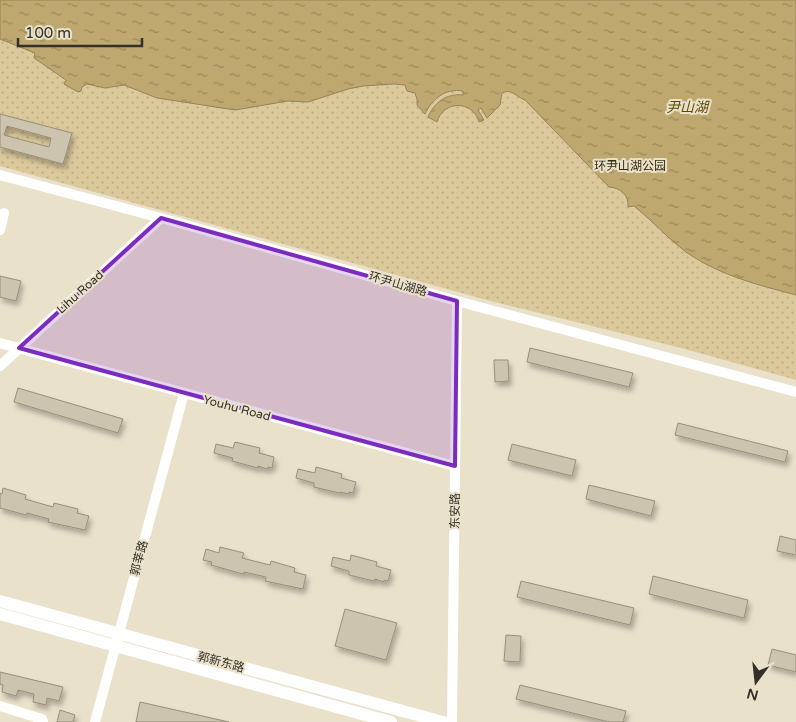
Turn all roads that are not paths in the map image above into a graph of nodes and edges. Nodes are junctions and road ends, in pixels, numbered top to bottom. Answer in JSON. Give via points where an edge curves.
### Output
{"nodes":[{"id":1,"x":0,"y":175,"type":"edge"},
{"id":2,"x":4,"y":214,"type":"dead end"},
{"id":3,"x":161,"y":218,"type":"junction"},
{"id":4,"x":0,"y":230,"type":"edge"},
{"id":5,"x":457,"y":301,"type":"junction"},
{"id":6,"x":0,"y":342,"type":"edge"},
{"id":7,"x":19,"y":348,"type":"junction"},
{"id":8,"x":0,"y":366,"type":"edge"},
{"id":9,"x":796,"y":392,"type":"edge"},
{"id":10,"x":184,"y":393,"type":"junction"},
{"id":11,"x":455,"y":466,"type":"junction"},
{"id":12,"x":0,"y":601,"type":"edge"},
{"id":13,"x":0,"y":614,"type":"edge"},
{"id":14,"x":116,"y":640,"type":"junction"},
{"id":15,"x":0,"y":706,"type":"edge"},
{"id":16,"x":44,"y":722,"type":"edge"},
{"id":17,"x":95,"y":722,"type":"edge"},
{"id":18,"x":391,"y":722,"type":"edge"},
{"id":19,"x":443,"y":722,"type":"edge"},
{"id":20,"x":452,"y":722,"type":"edge"}],
"edges":[{"from":1,"to":3,"type":"street","name":"环尹山湖路"},
{"from":2,"to":4,"type":"street"},
{"from":3,"to":5,"type":"street","name":"环尹山湖路"},
{"from":3,"to":7,"type":"street","name":"Lihu Road"},
{"from":5,"to":9,"type":"street","name":"环尹山湖路"},
{"from":5,"to":11,"type":"street","name":"东安路"},
{"from":6,"to":7,"type":"street","name":"Youhu Road"},
{"from":7,"to":8,"type":"street","name":"Lihu Road"},
{"from":7,"to":10,"type":"street","name":"Youhu Road"},
{"from":10,"to":11,"type":"street","name":"Youhu Road"},
{"from":10,"to":14,"type":"street","name":"郭莘路"},
{"from":11,"to":20,"type":"street","name":"东安路"},
{"from":12,"to":14,"type":"main road","name":"郭新东路"},
{"from":13,"to":14,"type":"main road","name":"郭新东路"},
{"from":14,"to":17,"type":"street","name":"郭莘路"},
{"from":14,"to":18,"type":"main road","name":"郭新东路"},
{"from":14,"to":19,"type":"main road","name":"郭新东路"},
{"from":15,"to":16,"type":"street","via":[[36,716]]}]}
